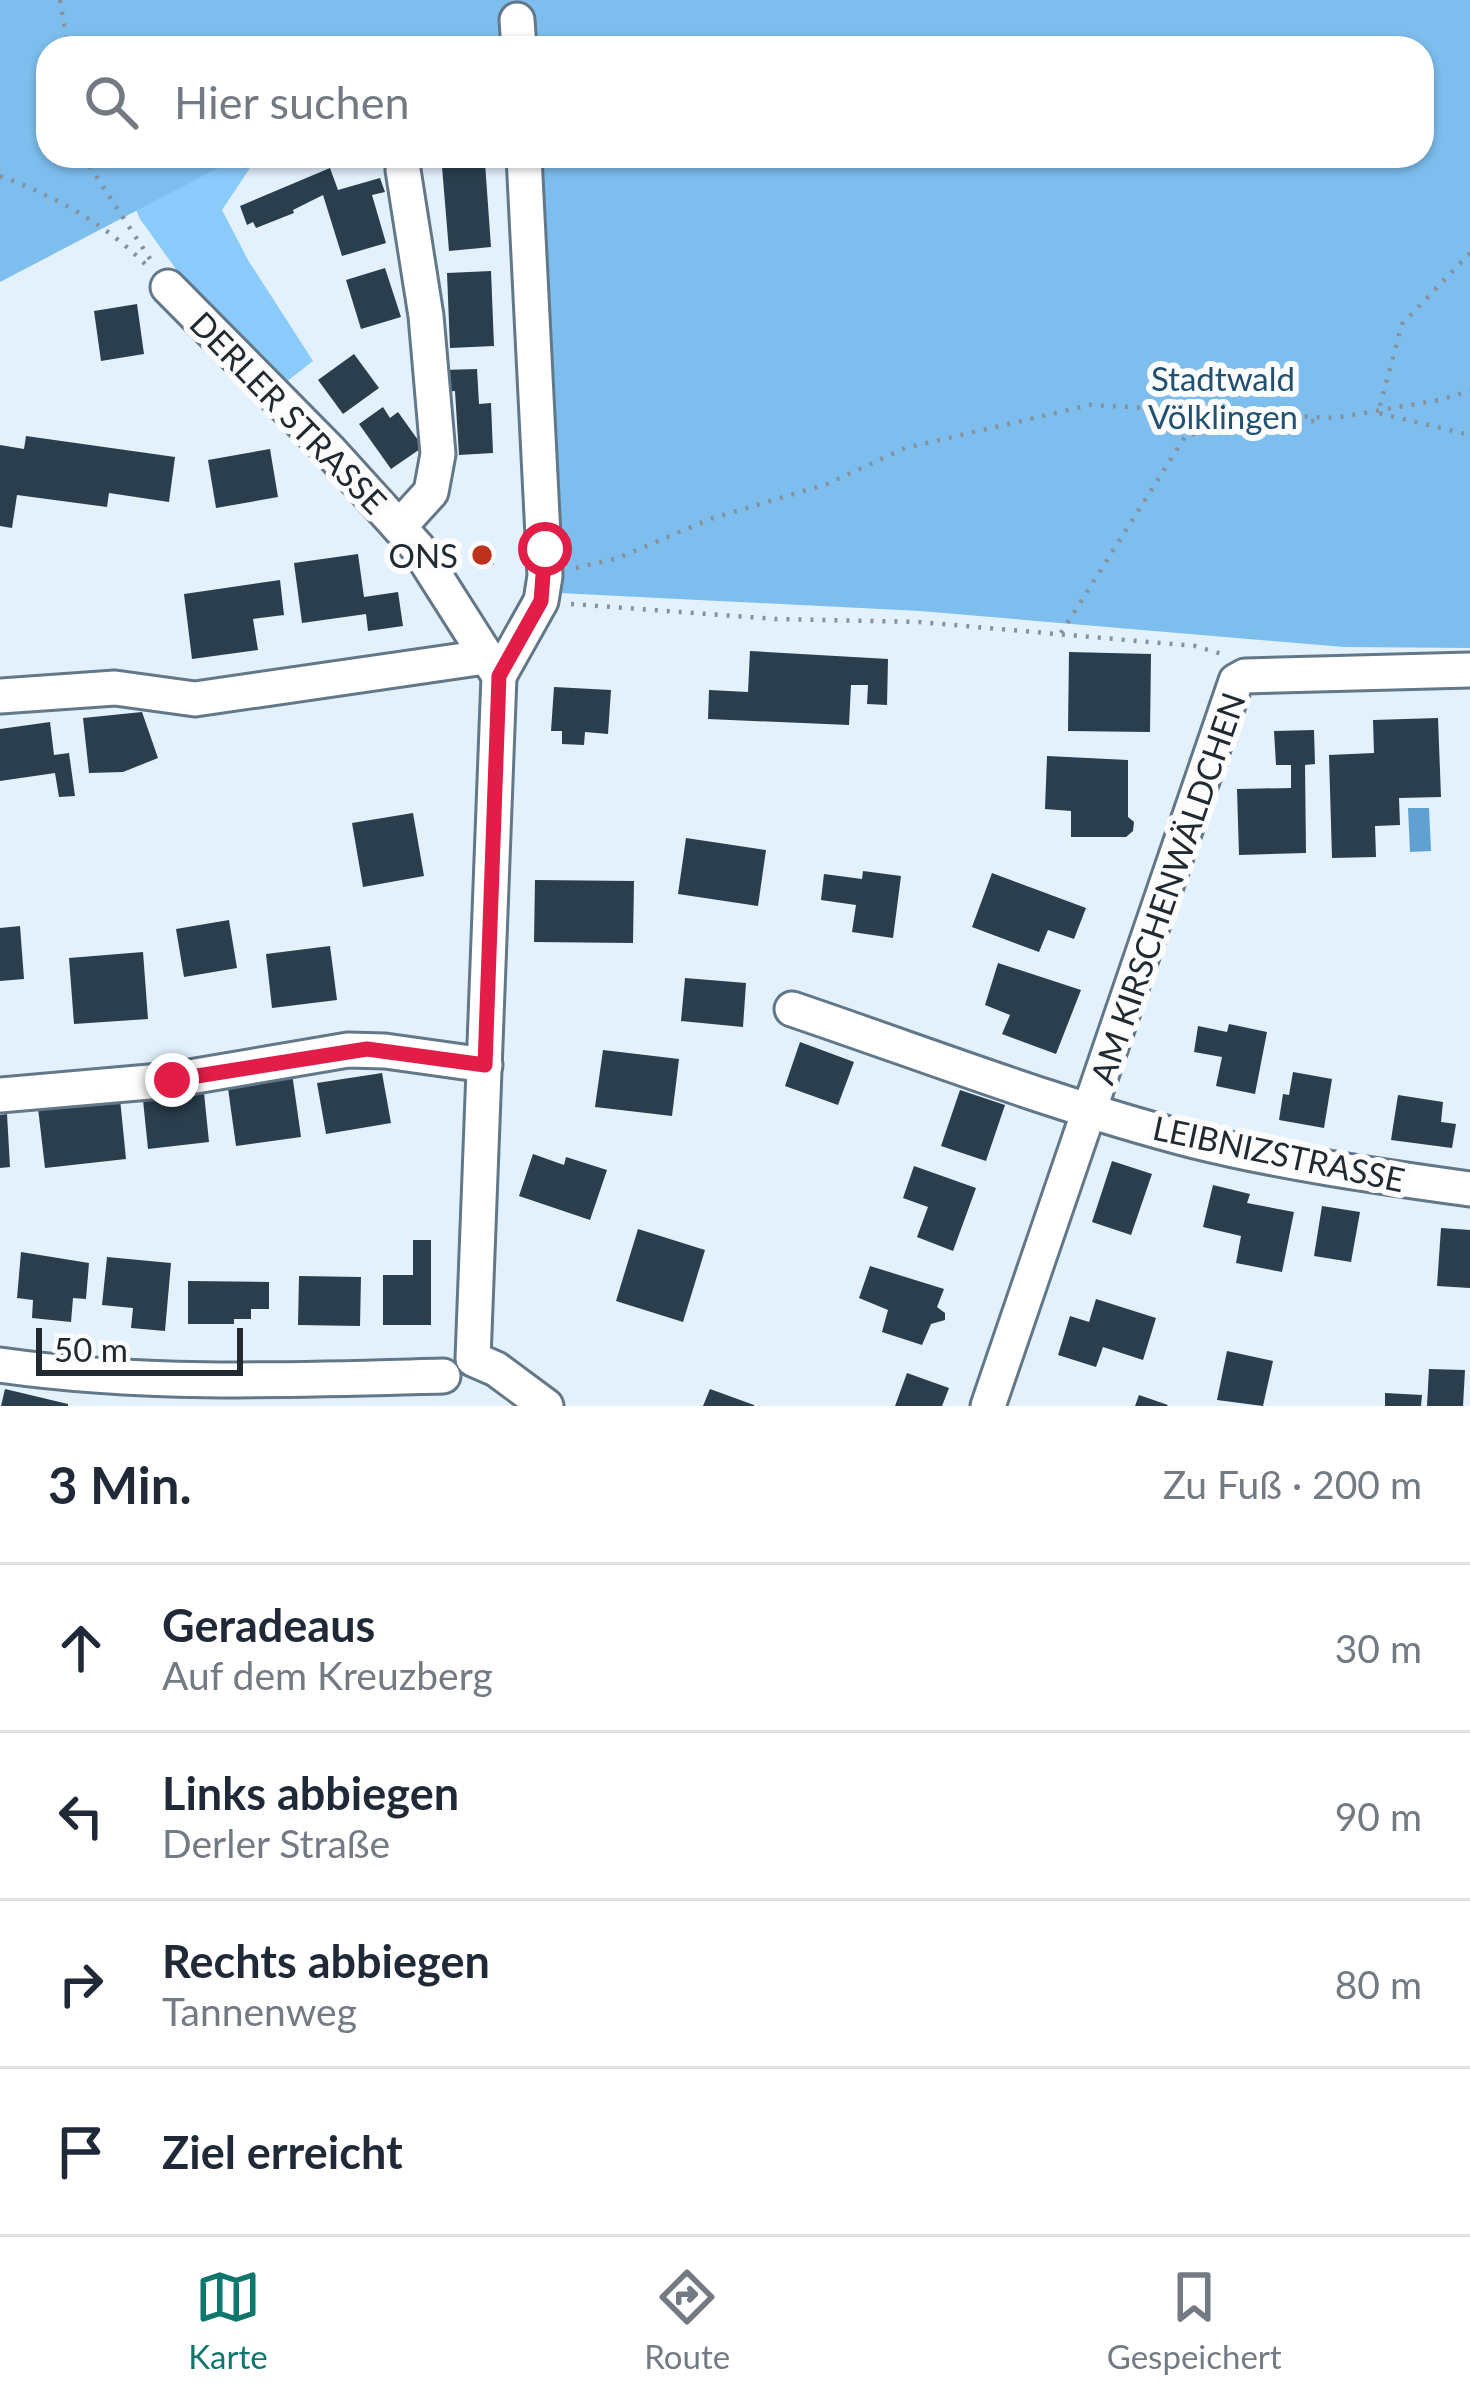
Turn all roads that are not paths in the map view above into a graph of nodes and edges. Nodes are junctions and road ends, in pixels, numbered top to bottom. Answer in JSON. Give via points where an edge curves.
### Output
{"nodes":[{"id":1,"x":525,"y":168,"type":"edge"},
{"id":2,"x":403,"y":170,"type":"dead end"},
{"id":3,"x":168,"y":287,"type":"road end"},
{"id":4,"x":399,"y":527,"type":"junction"},
{"id":5,"x":492,"y":666,"type":"junction"},
{"id":6,"x":1470,"y":670,"type":"edge"},
{"id":7,"x":0,"y":696,"type":"edge"},
{"id":8,"x":792,"y":1009,"type":"dead end"},
{"id":9,"x":485,"y":1065,"type":"junction"},
{"id":10,"x":0,"y":1095,"type":"edge"},
{"id":11,"x":1090,"y":1111,"type":"junction"},
{"id":12,"x":1470,"y":1189,"type":"edge"},
{"id":13,"x":473,"y":1359,"type":"junction"},
{"id":14,"x":0,"y":1365,"type":"edge"},
{"id":15,"x":440,"y":1391,"type":"edge"},
{"id":16,"x":998,"y":1403,"type":"edge"},
{"id":17,"x":546,"y":1406,"type":"edge"}],
"edges":[{"from":1,"to":5,"type":"street","via":[[543,589]]},
{"from":2,"to":4,"type":"street","via":[[438,454],[431,492]]},
{"from":3,"to":4,"type":"street","name":"DERLER STRASSE"},
{"from":4,"to":5,"type":"street","name":"DERLER STRASSE"},
{"from":5,"to":7,"type":"street","via":[[195,699],[115,688]]},
{"from":5,"to":9,"type":"street"},
{"from":6,"to":11,"type":"street","name":"AM KIRSCHENWÄLDCHEN","via":[[1236,681]]},
{"from":8,"to":11,"type":"street","name":"AM KIRSCHENWÄLDCHEN"},
{"from":9,"to":10,"type":"street","via":[[367,1049],[172,1080]]},
{"from":9,"to":13,"type":"street"},
{"from":11,"to":12,"type":"street","name":"LEIBNIZSTRASSE","via":[[1238,1151]]},
{"from":11,"to":16,"type":"street","name":"AM KIRSCHENWÄLDCHEN"},
{"from":13,"to":15,"type":"street"},
{"from":13,"to":17,"type":"street"},
{"from":14,"to":15,"type":"street"}]}
